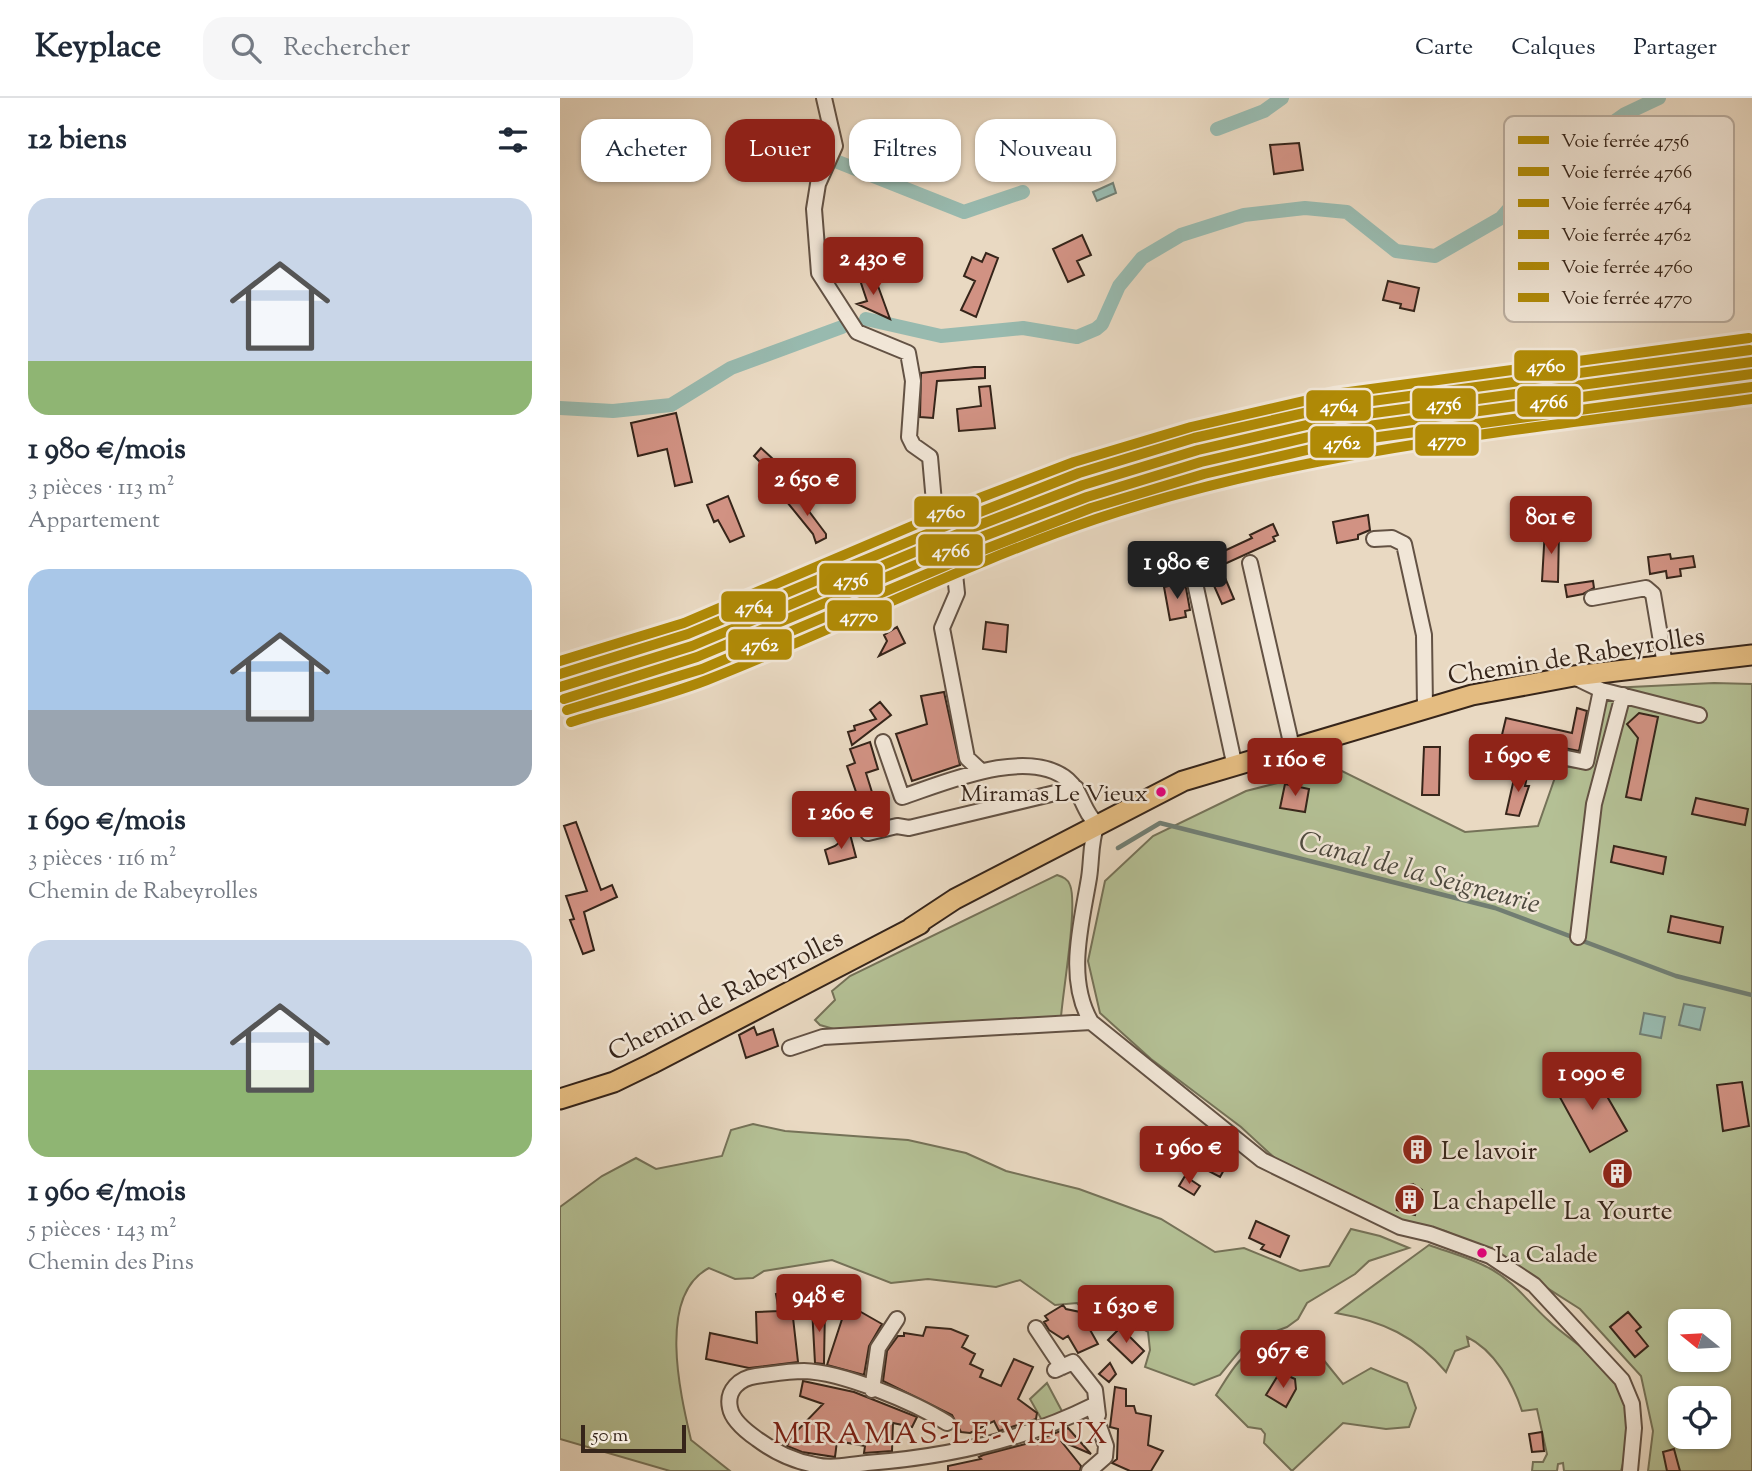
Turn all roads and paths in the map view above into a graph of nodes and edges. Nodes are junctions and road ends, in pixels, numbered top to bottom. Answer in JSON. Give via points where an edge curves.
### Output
{"nodes":[{"id":1,"x":824,"y":98,"type":"edge"},
{"id":2,"x":936,"y":525,"type":"tunnel mouth"},
{"id":3,"x":1374,"y":540,"type":"dead end"},
{"id":4,"x":947,"y":555,"type":"tunnel mouth"},
{"id":5,"x":1250,"y":563,"type":"dead end"},
{"id":6,"x":1156,"y":575,"type":"dead end"},
{"id":7,"x":1592,"y":598,"type":"dead end"},
{"id":8,"x":1752,"y":655,"type":"edge"},
{"id":9,"x":1665,"y":664,"type":"junction"},
{"id":10,"x":1574,"y":676,"type":"junction"},
{"id":11,"x":1601,"y":690,"type":"junction"},
{"id":12,"x":1623,"y":695,"type":"junction"},
{"id":13,"x":1425,"y":707,"type":"junction"},
{"id":14,"x":1699,"y":715,"type":"dead end"},
{"id":15,"x":883,"y":742,"type":"dead end"},
{"id":16,"x":1509,"y":746,"type":"dead end"},
{"id":17,"x":1292,"y":747,"type":"junction"},
{"id":18,"x":1239,"y":764,"type":"junction"},
{"id":19,"x":980,"y":770,"type":"junction"},
{"id":20,"x":1076,"y":788,"type":"junction"},
{"id":21,"x":868,"y":833,"type":"dead end"},
{"id":22,"x":1095,"y":836,"type":"junction"},
{"id":23,"x":911,"y":928,"type":"junction"},
{"id":24,"x":1578,"y":937,"type":"dead end"},
{"id":25,"x":1091,"y":1022,"type":"junction"},
{"id":26,"x":790,"y":1048,"type":"dead end"},
{"id":27,"x":560,"y":1099,"type":"edge"},
{"id":28,"x":897,"y":1319,"type":"dead end"},
{"id":29,"x":1036,"y":1328,"type":"dead end"},
{"id":30,"x":872,"y":1390,"type":"junction"},
{"id":31,"x":947,"y":1423,"type":"dead end"},
{"id":32,"x":1101,"y":1430,"type":"junction"},
{"id":33,"x":871,"y":1467,"type":"edge"},
{"id":34,"x":1089,"y":1471,"type":"edge"},
{"id":35,"x":1630,"y":1471,"type":"edge"}],
"edges":[{"from":1,"to":2,"type":"street","via":[[835,146],[818,184],[814,209],[819,273],[857,332],[908,353],[913,381],[908,437],[930,457]]},
{"from":3,"to":13,"type":"street","via":[[1392,538],[1404,544],[1424,635]]},
{"from":4,"to":19,"type":"street","via":[[957,593],[942,628],[967,758]]},
{"from":5,"to":17,"type":"street"},
{"from":6,"to":18,"type":"street","via":[[1184,573],[1195,583]]},
{"from":7,"to":9,"type":"street","via":[[1646,588],[1653,594]]},
{"from":8,"to":9,"type":"main road","name":"Chemin de Rabeyrolles"},
{"from":9,"to":10,"type":"main road","name":"Chemin de Rabeyrolles"},
{"from":10,"to":11,"type":"street"},
{"from":10,"to":13,"type":"main road","name":"Chemin de Rabeyrolles"},
{"from":11,"to":12,"type":"street"},
{"from":11,"to":16,"type":"street","via":[[1586,762]]},
{"from":12,"to":14,"type":"street"},
{"from":12,"to":24,"type":"street","via":[[1594,804]]},
{"from":13,"to":17,"type":"main road","name":"Chemin de Rabeyrolles"},
{"from":15,"to":19,"type":"street","via":[[902,797]]},
{"from":17,"to":18,"type":"main road","name":"Chemin de Rabeyrolles"},
{"from":18,"to":22,"type":"main road","name":"Chemin de Rabeyrolles"},
{"from":18,"to":22,"type":"main road","name":"Chemin de Rabeyrolles","via":[[1183,781]]},
{"from":19,"to":20,"type":"street","via":[[1051,769]]},
{"from":20,"to":21,"type":"street","via":[[909,828],[897,825]]},
{"from":20,"to":22,"type":"street"},
{"from":22,"to":23,"type":"main road","name":"Chemin de Rabeyrolles","via":[[1017,879]]},
{"from":22,"to":23,"type":"main road","name":"Chemin de Rabeyrolles","via":[[955,899]]},
{"from":22,"to":25,"type":"street","via":[[1077,977]]},
{"from":23,"to":27,"type":"main road","name":"Chemin de Rabeyrolles","via":[[651,1064],[614,1082]]},
{"from":25,"to":26,"type":"street","via":[[822,1037]]},
{"from":25,"to":35,"type":"street","via":[[1262,1160],[1390,1223],[1490,1256],[1534,1285],[1622,1380],[1632,1404]]},
{"from":28,"to":30,"type":"street","via":[[878,1348]]},
{"from":29,"to":32,"type":"street","via":[[1063,1366],[1095,1390]]},
{"from":30,"to":31,"type":"street","via":[[921,1406]]},
{"from":30,"to":33,"type":"street","via":[[833,1375],[804,1371],[750,1376],[732,1389],[730,1410],[767,1447],[815,1465]]},
{"from":32,"to":33,"type":"street","via":[[1092,1406],[1029,1432]]},
{"from":32,"to":34,"type":"street","via":[[1105,1457]]}]}
